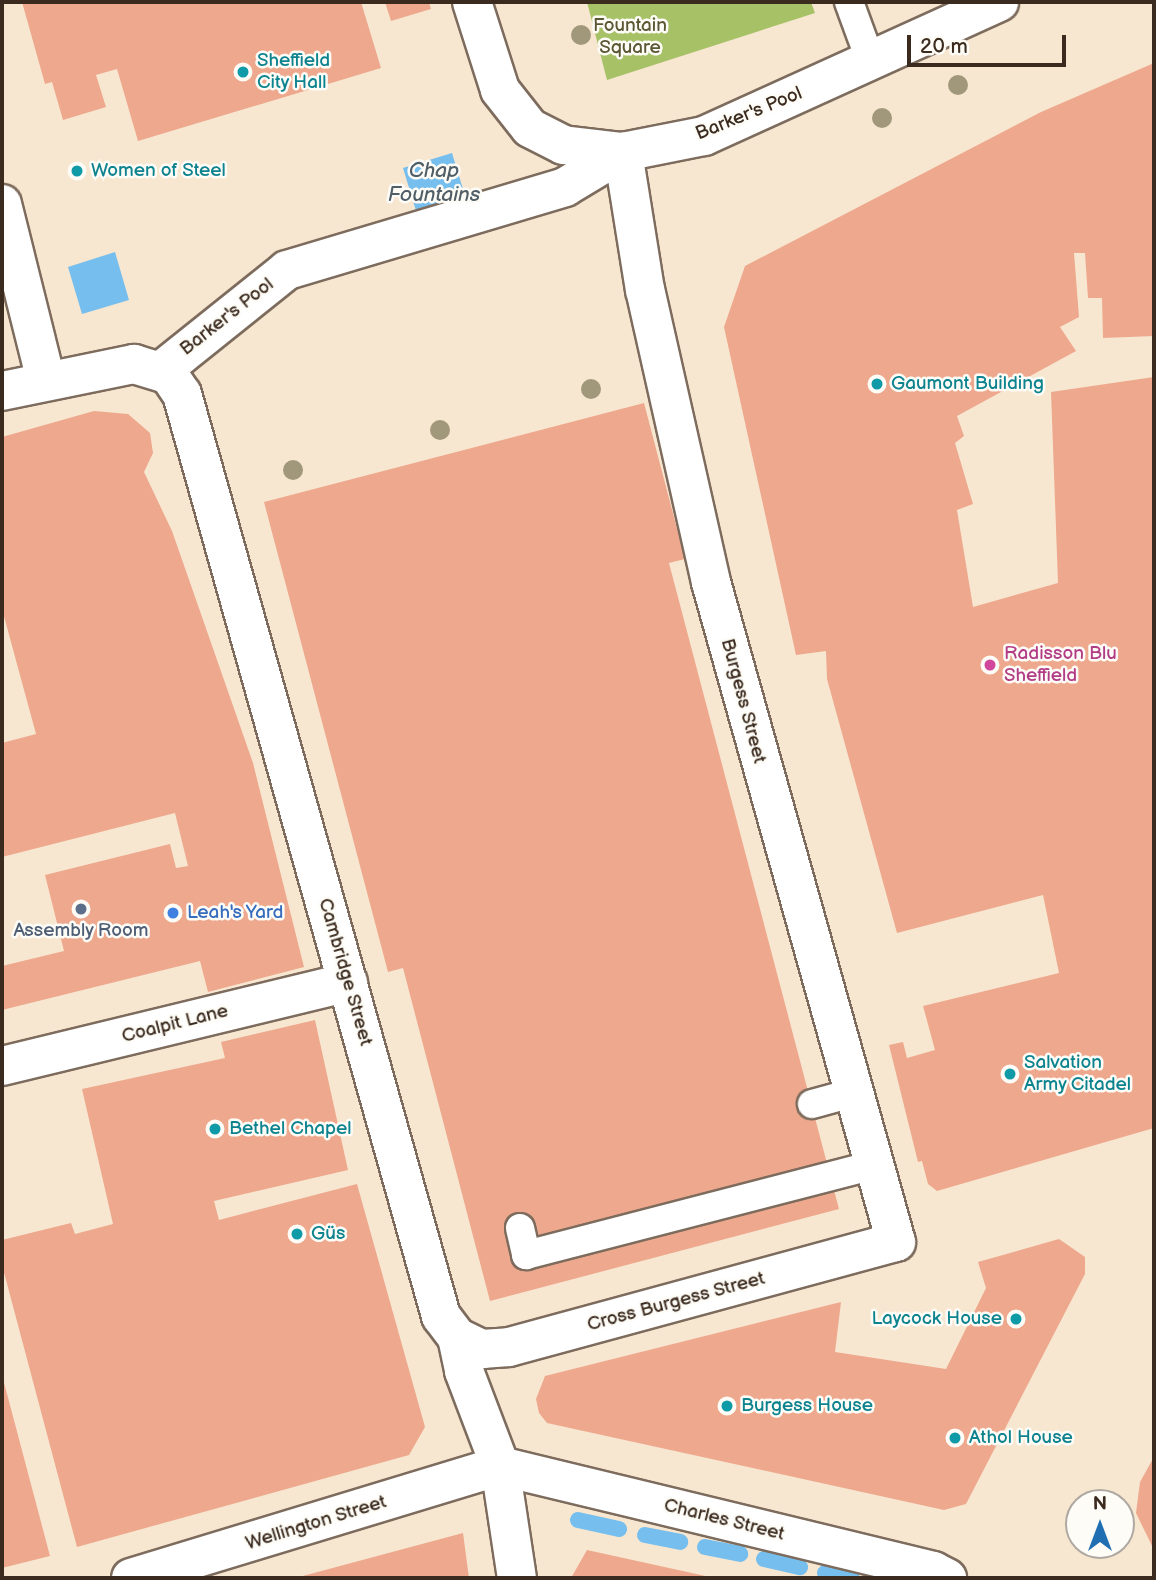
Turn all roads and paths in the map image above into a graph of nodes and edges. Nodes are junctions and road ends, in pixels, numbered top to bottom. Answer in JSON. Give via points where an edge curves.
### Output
{"nodes":[{"id":1,"x":472,"y":2,"type":"edge"},
{"id":2,"x":849,"y":2,"type":"edge"},
{"id":3,"x":999,"y":2,"type":"edge"},
{"id":4,"x":871,"y":62,"type":"junction"},
{"id":5,"x":623,"y":152,"type":"junction"},
{"id":6,"x":2,"y":204,"type":"edge"},
{"id":7,"x":161,"y":371,"type":"junction"},
{"id":8,"x":46,"y":380,"type":"junction"},
{"id":9,"x":2,"y":391,"type":"edge"},
{"id":10,"x":348,"y":982,"type":"junction"},
{"id":11,"x":2,"y":1066,"type":"edge"},
{"id":12,"x":852,"y":1093,"type":"junction"},
{"id":13,"x":812,"y":1104,"type":"dead end"},
{"id":14,"x":873,"y":1165,"type":"junction"},
{"id":15,"x":520,"y":1228,"type":"dead end"},
{"id":16,"x":896,"y":1242,"type":"joint"},
{"id":17,"x":457,"y":1337,"type":"junction"},
{"id":18,"x":500,"y":1466,"type":"junction"},
{"id":19,"x":131,"y":1578,"type":"edge"},
{"id":20,"x":517,"y":1578,"type":"edge"},
{"id":21,"x":947,"y":1578,"type":"edge"}],
"edges":[{"from":1,"to":5,"type":"street","via":[[500,90],[530,128],[563,145]]},
{"from":2,"to":4,"type":"lane"},
{"from":3,"to":4,"type":"street","name":"Barker's Pool"},
{"from":4,"to":5,"type":"street","name":"Barker's Pool","via":[[704,136]]},
{"from":5,"to":7,"type":"street","name":"Barker's Pool","via":[[565,187],[287,270]]},
{"from":5,"to":12,"type":"street","name":"Burgess Street","via":[[645,290],[711,582]]},
{"from":6,"to":8,"type":"street"},
{"from":7,"to":8,"type":"street","via":[[115,365]]},
{"from":7,"to":10,"type":"street","name":"Cambridge Street","via":[[182,394],[187,407]]},
{"from":8,"to":9,"type":"street"},
{"from":10,"to":11,"type":"street","name":"Coalpit Lane"},
{"from":10,"to":17,"type":"street","name":"Cambridge Street","via":[[441,1316]]},
{"from":12,"to":13,"type":"lane"},
{"from":12,"to":14,"type":"street","name":"Burgess Street"},
{"from":14,"to":15,"type":"lane","via":[[526,1255]]},
{"from":14,"to":16,"type":"street","name":"Burgess Street"},
{"from":16,"to":17,"type":"street","name":"Cross Burgess Street","via":[[509,1347],[482,1349]]},
{"from":17,"to":18,"type":"street","name":"Cambridge Street","via":[[464,1371]]},
{"from":18,"to":19,"type":"street","name":"Wellington Street"},
{"from":18,"to":20,"type":"street","name":"Cambridge Street"},
{"from":18,"to":21,"type":"street","name":"Charles Street"}]}
